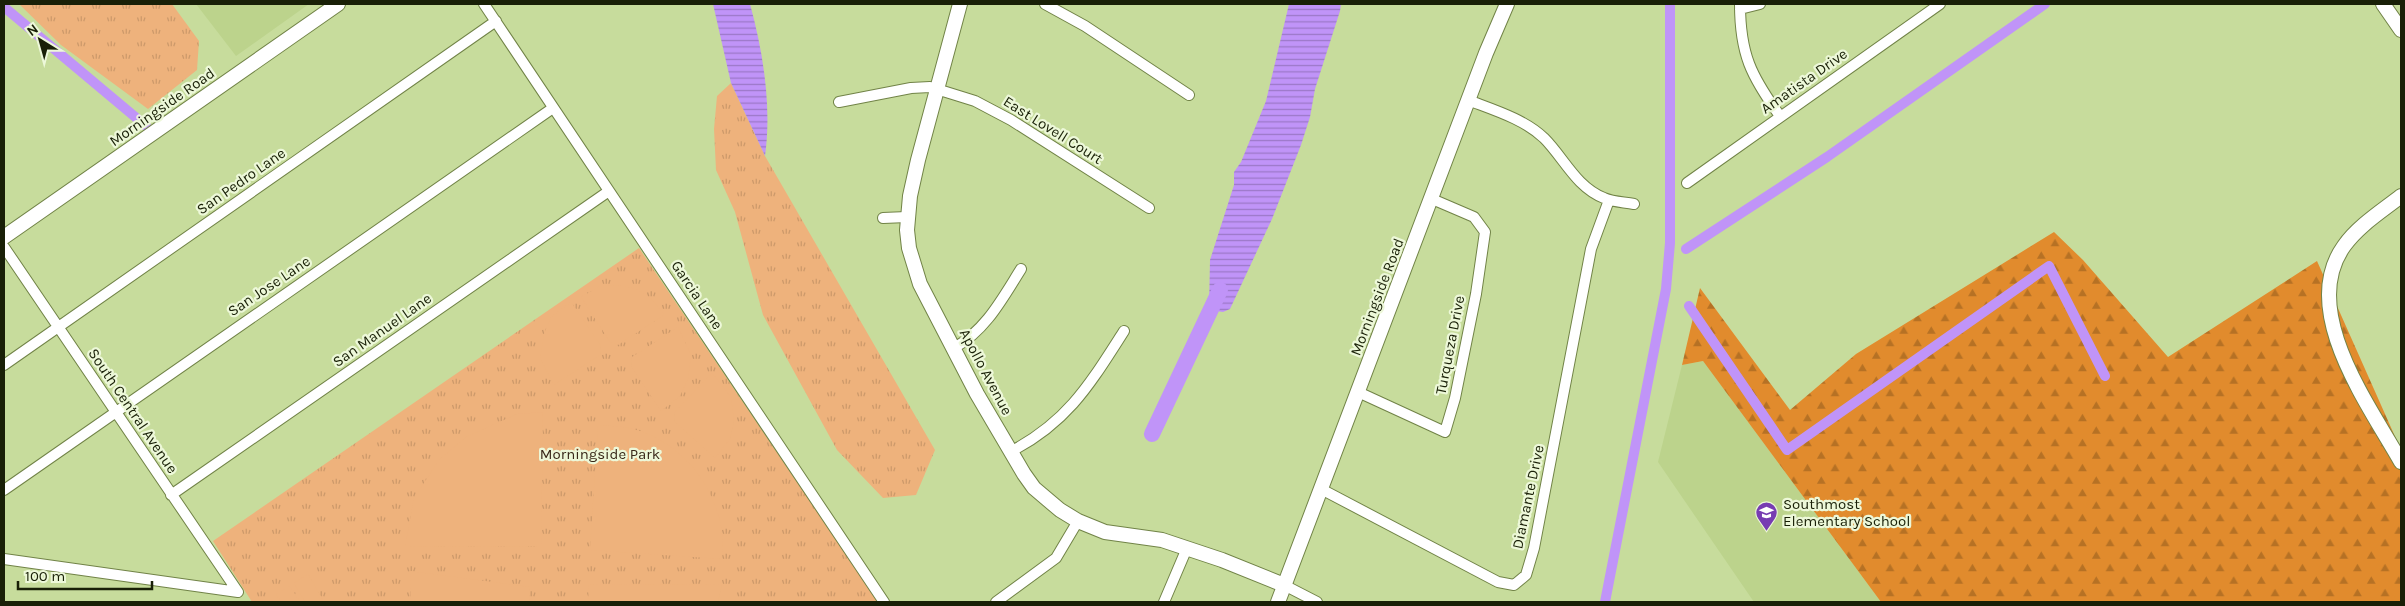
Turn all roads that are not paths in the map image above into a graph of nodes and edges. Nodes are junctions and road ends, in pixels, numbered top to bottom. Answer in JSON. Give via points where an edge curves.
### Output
{"nodes":[{"id":1,"x":338,"y":4,"type":"edge"},
{"id":2,"x":484,"y":4,"type":"edge"},
{"id":3,"x":960,"y":4,"type":"edge"},
{"id":4,"x":1045,"y":4,"type":"edge"},
{"id":5,"x":1507,"y":4,"type":"edge"},
{"id":6,"x":1760,"y":4,"type":"edge"},
{"id":7,"x":1940,"y":4,"type":"edge"},
{"id":8,"x":2383,"y":4,"type":"edge"},
{"id":9,"x":1740,"y":6,"type":"edge"},
{"id":10,"x":496,"y":21,"type":"junction"},
{"id":11,"x":2401,"y":30,"type":"edge"},
{"id":12,"x":937,"y":88,"type":"junction"},
{"id":13,"x":1189,"y":94,"type":"dead end"},
{"id":14,"x":1468,"y":100,"type":"junction"},
{"id":15,"x":839,"y":102,"type":"dead end"},
{"id":16,"x":553,"y":108,"type":"junction"},
{"id":17,"x":1780,"y":116,"type":"junction"},
{"id":18,"x":1687,"y":183,"type":"dead end"},
{"id":19,"x":609,"y":190,"type":"junction"},
{"id":20,"x":2401,"y":196,"type":"edge"},
{"id":21,"x":1432,"y":199,"type":"junction"},
{"id":22,"x":1608,"y":200,"type":"junction"},
{"id":23,"x":1634,"y":204,"type":"dead end"},
{"id":24,"x":1149,"y":208,"type":"dead end"},
{"id":25,"x":907,"y":217,"type":"junction"},
{"id":26,"x":883,"y":218,"type":"dead end"},
{"id":27,"x":4,"y":237,"type":"edge"},
{"id":28,"x":4,"y":248,"type":"edge"},
{"id":29,"x":1021,"y":269,"type":"dead end"},
{"id":30,"x":59,"y":326,"type":"junction"},
{"id":31,"x":1124,"y":331,"type":"dead end"},
{"id":32,"x":954,"y":348,"type":"junction"},
{"id":33,"x":4,"y":365,"type":"edge"},
{"id":34,"x":1358,"y":392,"type":"junction"},
{"id":35,"x":114,"y":412,"type":"junction"},
{"id":36,"x":1010,"y":452,"type":"junction"},
{"id":37,"x":2401,"y":462,"type":"edge"},
{"id":38,"x":1321,"y":489,"type":"junction"},
{"id":39,"x":4,"y":490,"type":"edge"},
{"id":40,"x":172,"y":495,"type":"junction"},
{"id":41,"x":1078,"y":521,"type":"junction"},
{"id":42,"x":1187,"y":548,"type":"junction"},
{"id":43,"x":4,"y":559,"type":"edge"},
{"id":44,"x":1284,"y":585,"type":"junction"},
{"id":45,"x":884,"y":602,"type":"edge"},
{"id":46,"x":996,"y":602,"type":"edge"},
{"id":47,"x":1164,"y":602,"type":"edge"},
{"id":48,"x":1278,"y":602,"type":"edge"},
{"id":49,"x":1317,"y":602,"type":"edge"}],
"edges":[{"from":1,"to":27,"type":"street","name":"Morningside Road"},
{"from":2,"to":10,"type":"street","name":"Garcia Lane"},
{"from":3,"to":12,"type":"street","name":"Apollo Avenue"},
{"from":4,"to":13,"type":"street","via":[[1085,26]]},
{"from":5,"to":14,"type":"street","name":"Morningside Road"},
{"from":6,"to":9,"type":"street"},
{"from":7,"to":17,"type":"street","name":"Amatista Drive"},
{"from":8,"to":11,"type":"street"},
{"from":9,"to":17,"type":"street","via":[[1747,62],[1763,93]]},
{"from":10,"to":16,"type":"street","name":"Garcia Lane"},
{"from":10,"to":30,"type":"street","name":"San Pedro Lane"},
{"from":12,"to":15,"type":"street","name":"East Lovell Court","via":[[911,88]]},
{"from":12,"to":24,"type":"street","name":"East Lovell Court","via":[[975,101],[1011,120]]},
{"from":12,"to":25,"type":"street","name":"Apollo Avenue"},
{"from":14,"to":21,"type":"street","name":"Morningside Road"},
{"from":14,"to":22,"type":"street","via":[[1531,128],[1554,149],[1570,172]]},
{"from":16,"to":19,"type":"street","name":"Garcia Lane"},
{"from":16,"to":35,"type":"street","name":"San Jose Lane"},
{"from":17,"to":18,"type":"street","name":"Amatista Drive"},
{"from":19,"to":40,"type":"street","name":"San Manuel Lane"},
{"from":19,"to":45,"type":"street","name":"Garcia Lane"},
{"from":20,"to":37,"type":"street","via":[[2344,245],[2336,259],[2328,291],[2332,324],[2344,358]]},
{"from":21,"to":34,"type":"street","name":"Morningside Road"},
{"from":21,"to":34,"type":"street","name":"Turqueza Drive","via":[[1474,217],[1485,232],[1476,294],[1445,432]]},
{"from":22,"to":23,"type":"street"},
{"from":22,"to":38,"type":"street","name":"Diamante Drive","via":[[1591,249],[1564,399],[1526,575],[1514,584],[1498,582]]},
{"from":25,"to":26,"type":"street"},
{"from":25,"to":32,"type":"street","name":"Apollo Avenue","via":[[909,248],[920,284]]},
{"from":28,"to":30,"type":"street","name":"South Central Avenue"},
{"from":29,"to":32,"type":"street","via":[[985,323]]},
{"from":30,"to":33,"type":"street","name":"San Pedro Lane"},
{"from":30,"to":35,"type":"street","name":"South Central Avenue"},
{"from":31,"to":36,"type":"street","via":[[1059,420]]},
{"from":32,"to":36,"type":"street","name":"Apollo Avenue"},
{"from":34,"to":38,"type":"street","name":"Morningside Road"},
{"from":35,"to":39,"type":"street","name":"San Jose Lane"},
{"from":35,"to":40,"type":"street","name":"South Central Avenue"},
{"from":36,"to":41,"type":"street","name":"Apollo Avenue","via":[[1034,488]]},
{"from":38,"to":44,"type":"street","name":"Morningside Road"},
{"from":40,"to":43,"type":"street","name":"South Central Avenue","via":[[238,592]]},
{"from":41,"to":42,"type":"street","name":"Apollo Avenue","via":[[1106,532],[1162,540]]},
{"from":41,"to":46,"type":"street","via":[[1048,566]]},
{"from":42,"to":44,"type":"street","name":"Apollo Avenue"},
{"from":42,"to":47,"type":"street"},
{"from":44,"to":48,"type":"street","name":"Morningside Road"},
{"from":44,"to":49,"type":"street"}]}
